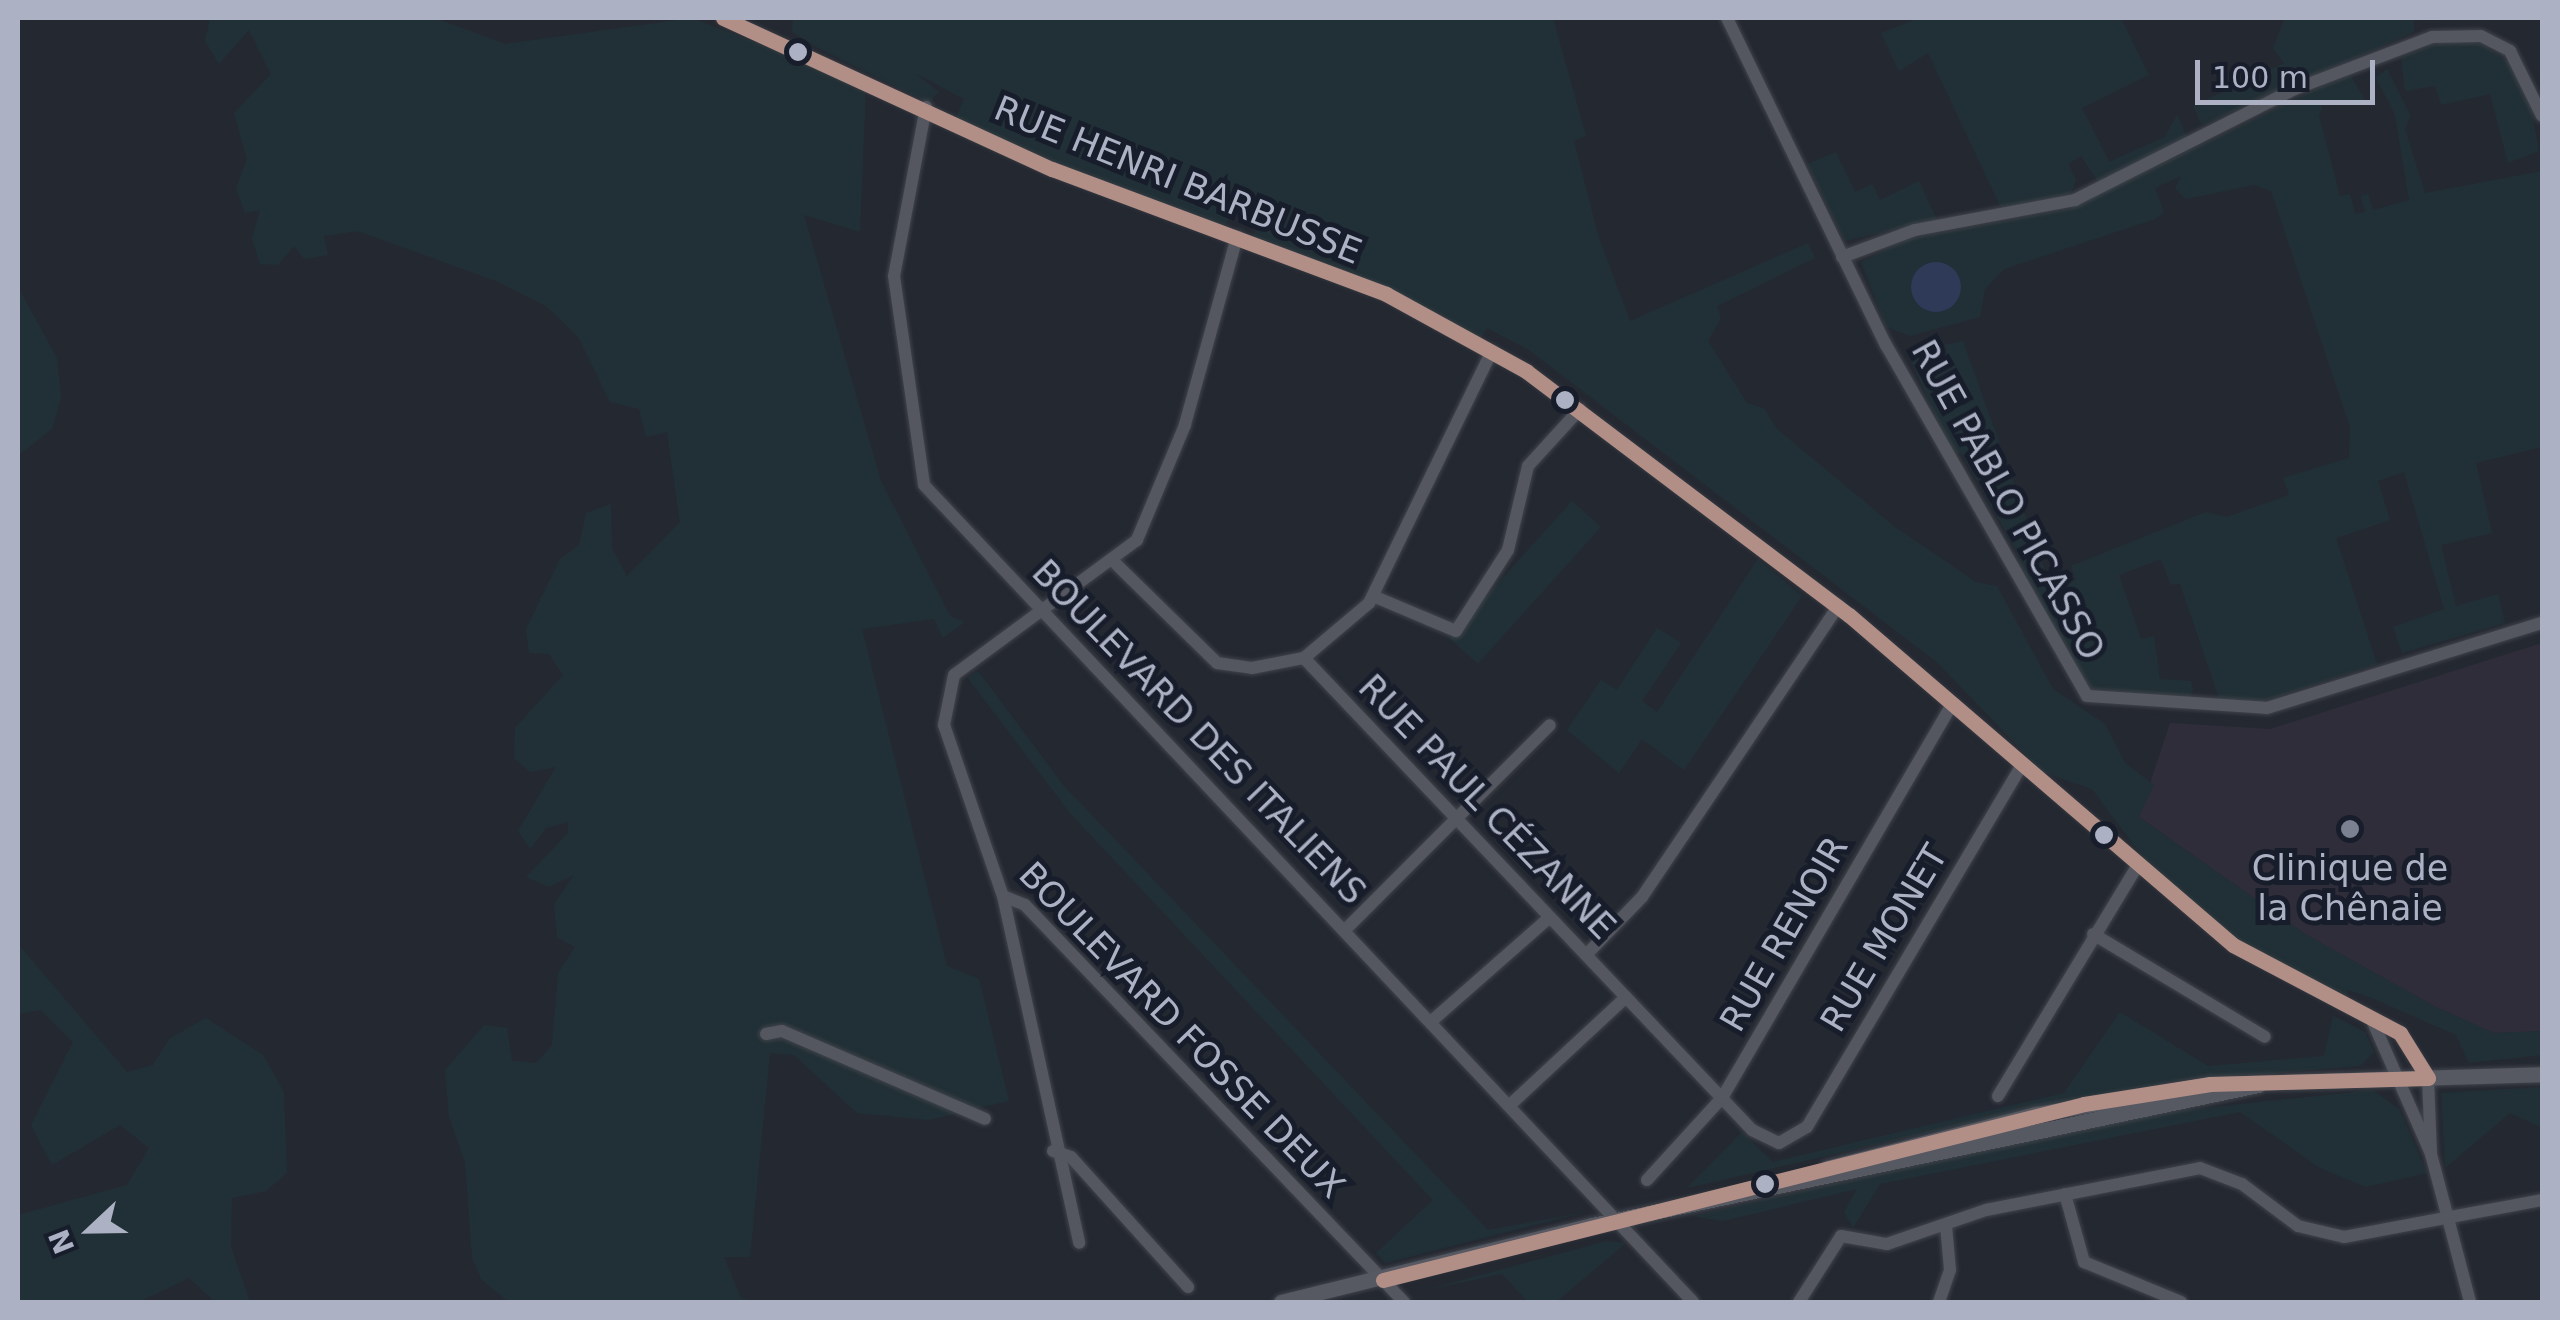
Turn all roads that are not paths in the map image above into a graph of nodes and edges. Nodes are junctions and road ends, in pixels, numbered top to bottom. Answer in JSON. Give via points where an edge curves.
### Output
{"nodes":[{"id":1,"x":722,"y":18,"type":"edge"},
{"id":2,"x":1728,"y":18,"type":"edge"},
{"id":3,"x":926,"y":107,"type":"junction"},
{"id":4,"x":2542,"y":116,"type":"edge"},
{"id":5,"x":1237,"y":237,"type":"junction"},
{"id":6,"x":1842,"y":257,"type":"junction"},
{"id":7,"x":1492,"y":351,"type":"junction"},
{"id":8,"x":1580,"y":409,"type":"junction"},
{"id":9,"x":1116,"y":564,"type":"junction"},
{"id":10,"x":1372,"y":596,"type":"junction"},
{"id":11,"x":1838,"y":606,"type":"junction"},
{"id":12,"x":1044,"y":613,"type":"junction"},
{"id":13,"x":2542,"y":622,"type":"edge"},
{"id":14,"x":1304,"y":658,"type":"junction"},
{"id":15,"x":1952,"y":704,"type":"junction"},
{"id":16,"x":1550,"y":724,"type":"dead end"},
{"id":17,"x":2021,"y":767,"type":"junction"},
{"id":18,"x":1455,"y":820,"type":"junction"},
{"id":19,"x":2136,"y":868,"type":"junction"},
{"id":20,"x":1003,"y":896,"type":"junction"},
{"id":21,"x":1550,"y":917,"type":"junction"},
{"id":22,"x":1346,"y":928,"type":"junction"},
{"id":23,"x":2092,"y":934,"type":"junction"},
{"id":24,"x":1586,"y":955,"type":"junction"},
{"id":25,"x":1626,"y":997,"type":"junction"},
{"id":26,"x":1434,"y":1019,"type":"junction"},
{"id":27,"x":2372,"y":1020,"type":"junction"},
{"id":28,"x":766,"y":1034,"type":"dead end"},
{"id":29,"x":2265,"y":1037,"type":"dead end"},
{"id":30,"x":2537,"y":1072,"type":"edge"},
{"id":31,"x":2398,"y":1078,"type":"junction"},
{"id":32,"x":2428,"y":1078,"type":"junction"},
{"id":33,"x":1998,"y":1096,"type":"dead end"},
{"id":34,"x":1722,"y":1098,"type":"junction"},
{"id":35,"x":1511,"y":1104,"type":"junction"},
{"id":36,"x":984,"y":1118,"type":"dead end"},
{"id":37,"x":1796,"y":1138,"type":"joint"},
{"id":38,"x":1054,"y":1151,"type":"junction"},
{"id":39,"x":2431,"y":1154,"type":"junction"},
{"id":40,"x":1647,"y":1180,"type":"dead end"},
{"id":41,"x":2065,"y":1194,"type":"junction"},
{"id":42,"x":2542,"y":1200,"type":"edge"},
{"id":43,"x":2450,"y":1220,"type":"junction"},
{"id":44,"x":1623,"y":1222,"type":"junction"},
{"id":45,"x":1946,"y":1225,"type":"junction"},
{"id":46,"x":1079,"y":1243,"type":"dead end"},
{"id":47,"x":1383,"y":1280,"type":"junction"},
{"id":48,"x":1188,"y":1287,"type":"dead end"},
{"id":49,"x":2148,"y":1297,"type":"edge"},
{"id":50,"x":1282,"y":1302,"type":"edge"},
{"id":51,"x":1404,"y":1302,"type":"edge"},
{"id":52,"x":1693,"y":1302,"type":"edge"},
{"id":53,"x":1799,"y":1302,"type":"edge"},
{"id":54,"x":1939,"y":1302,"type":"edge"},
{"id":55,"x":2181,"y":1302,"type":"edge"},
{"id":56,"x":2470,"y":1302,"type":"edge"}],
"edges":[{"from":1,"to":3,"type":"street","name":"RUE HENRI BARBUSSE","via":[[814,52]]},
{"from":2,"to":6,"type":"street","name":"RUE PABLO PICASSO"},
{"from":3,"to":5,"type":"street","name":"RUE HENRI BARBUSSE","via":[[1052,169]]},
{"from":3,"to":12,"type":"street","name":"BOULEVARD DES ITALIENS","via":[[894,276],[914,458],[934,498]]},
{"from":4,"to":6,"type":"street","via":[[2510,52],[2481,36],[2432,37],[2295,89],[2076,200],[1916,230]]},
{"from":5,"to":7,"type":"street","name":"RUE HENRI BARBUSSE","via":[[1386,294]]},
{"from":5,"to":9,"type":"street","via":[[1185,425],[1138,540]]},
{"from":6,"to":13,"type":"street","name":"RUE PABLO PICASSO","via":[[2087,696],[2266,708]]},
{"from":7,"to":8,"type":"street","name":"RUE HENRI BARBUSSE"},
{"from":7,"to":10,"type":"street"},
{"from":8,"to":10,"type":"street","via":[[1528,466],[1508,550],[1456,631]]},
{"from":8,"to":11,"type":"street","name":"RUE HENRI BARBUSSE"},
{"from":9,"to":12,"type":"street"},
{"from":9,"to":14,"type":"street","via":[[1218,663],[1252,668]]},
{"from":10,"to":14,"type":"street"},
{"from":11,"to":15,"type":"street","name":"RUE HENRI BARBUSSE"},
{"from":11,"to":24,"type":"street","via":[[1642,897]]},
{"from":12,"to":20,"type":"street","name":"BOULEVARD FOSSE DEUX","via":[[966,666],[945,689],[944,725]]},
{"from":12,"to":22,"type":"street","name":"BOULEVARD DES ITALIENS"},
{"from":14,"to":18,"type":"street","name":"RUE PAUL CÉZANNE"},
{"from":15,"to":17,"type":"street","name":"RUE HENRI BARBUSSE"},
{"from":15,"to":34,"type":"street","name":"RUE RENOIR"},
{"from":16,"to":18,"type":"street"},
{"from":17,"to":19,"type":"street","name":"RUE HENRI BARBUSSE"},
{"from":17,"to":37,"type":"street","name":"RUE MONET"},
{"from":18,"to":21,"type":"street","name":"RUE PAUL CÉZANNE"},
{"from":18,"to":22,"type":"street"},
{"from":19,"to":23,"type":"street"},
{"from":19,"to":27,"type":"street","name":"RUE HENRI BARBUSSE","via":[[2256,962]]},
{"from":20,"to":38,"type":"street","via":[[1045,1062]]},
{"from":20,"to":47,"type":"street","name":"BOULEVARD FOSSE DEUX","via":[[1026,905]]},
{"from":21,"to":24,"type":"street","name":"RUE PAUL CÉZANNE"},
{"from":21,"to":26,"type":"street"},
{"from":22,"to":26,"type":"street","name":"BOULEVARD DES ITALIENS"},
{"from":23,"to":29,"type":"street"},
{"from":23,"to":33,"type":"street"},
{"from":24,"to":25,"type":"street","name":"RUE PAUL CÉZANNE"},
{"from":25,"to":34,"type":"street","name":"RUE PAUL CÉZANNE"},
{"from":25,"to":35,"type":"street"},
{"from":26,"to":35,"type":"street","name":"BOULEVARD DES ITALIENS"},
{"from":27,"to":31,"type":"street"},
{"from":27,"to":32,"type":"street","name":"RUE HENRI BARBUSSE","via":[[2400,1033]]},
{"from":28,"to":36,"type":"street","via":[[782,1031]]},
{"from":30,"to":32,"type":"main road"},
{"from":31,"to":32,"type":"main road"},
{"from":31,"to":39,"type":"street"},
{"from":31,"to":44,"type":"main road","via":[[2258,1085]]},
{"from":32,"to":39,"type":"street"},
{"from":34,"to":37,"type":"street","name":"RUE PAUL CÉZANNE","via":[[1764,1140]]},
{"from":34,"to":40,"type":"street","name":"RUE RENOIR"},
{"from":35,"to":44,"type":"street","name":"BOULEVARD DES ITALIENS"},
{"from":38,"to":46,"type":"street"},
{"from":38,"to":48,"type":"street","via":[[1070,1158]]},
{"from":39,"to":43,"type":"street"},
{"from":41,"to":43,"type":"street","via":[[2200,1168],[2318,1234],[2368,1236]]},
{"from":41,"to":45,"type":"street"},
{"from":41,"to":49,"type":"street","via":[[2084,1262]]},
{"from":42,"to":43,"type":"street"},
{"from":43,"to":56,"type":"street"},
{"from":44,"to":47,"type":"main road"},
{"from":44,"to":52,"type":"street","name":"BOULEVARD DES ITALIENS"},
{"from":45,"to":53,"type":"street","via":[[1888,1244],[1841,1236]]},
{"from":45,"to":54,"type":"street","via":[[1950,1270]]},
{"from":47,"to":50,"type":"main road"},
{"from":47,"to":51,"type":"street","name":"BOULEVARD FOSSE DEUX"},
{"from":49,"to":55,"type":"street"}]}
